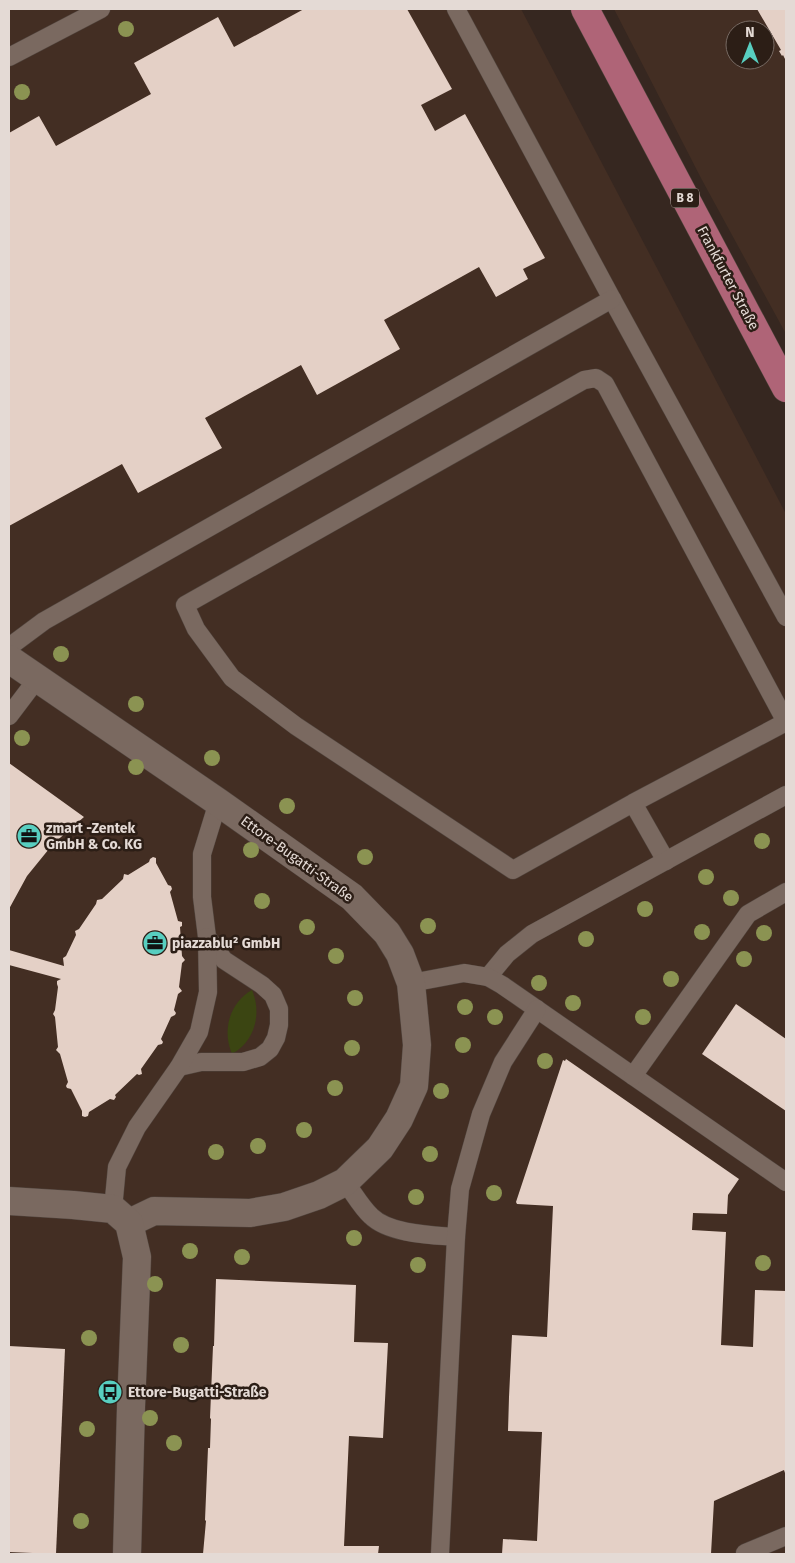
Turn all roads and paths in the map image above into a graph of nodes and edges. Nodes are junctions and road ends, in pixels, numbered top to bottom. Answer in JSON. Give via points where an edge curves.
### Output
{"nodes":[{"id":1,"x":101,"y":9,"type":"edge"},
{"id":2,"x":456,"y":9,"type":"edge"},
{"id":3,"x":584,"y":9,"type":"edge"},
{"id":4,"x":9,"y":57,"type":"edge"},
{"id":5,"x":612,"y":299,"type":"junction"},
{"id":6,"x":786,"y":388,"type":"edge"},
{"id":7,"x":786,"y":617,"type":"edge"},
{"id":8,"x":9,"y":647,"type":"edge"},
{"id":9,"x":9,"y":660,"type":"edge"},
{"id":10,"x":37,"y":679,"type":"junction"},
{"id":11,"x":9,"y":716,"type":"edge"},
{"id":12,"x":786,"y":795,"type":"edge"},
{"id":13,"x":218,"y":802,"type":"junction"},
{"id":14,"x":633,"y":803,"type":"junction"},
{"id":15,"x":666,"y":861,"type":"junction"},
{"id":16,"x":786,"y":892,"type":"edge"},
{"id":17,"x":207,"y":937,"type":"junction"},
{"id":18,"x":488,"y":977,"type":"junction"},
{"id":19,"x":411,"y":983,"type":"junction"},
{"id":20,"x":537,"y":1009,"type":"junction"},
{"id":21,"x":179,"y":1067,"type":"junction"},
{"id":22,"x":633,"y":1076,"type":"junction"},
{"id":23,"x":345,"y":1182,"type":"junction"},
{"id":24,"x":786,"y":1182,"type":"edge"},
{"id":25,"x":9,"y":1201,"type":"edge"},
{"id":26,"x":121,"y":1216,"type":"junction"},
{"id":27,"x":456,"y":1237,"type":"junction"},
{"id":28,"x":786,"y":1536,"type":"edge"},
{"id":29,"x":745,"y":1553,"type":"dead end"},
{"id":30,"x":127,"y":1554,"type":"edge"},
{"id":31,"x":440,"y":1554,"type":"edge"}],
"edges":[{"from":1,"to":4,"type":"lane"},
{"from":2,"to":5,"type":"lane"},
{"from":3,"to":6,"type":"main road","name":"Frankfurter Straße","number":"B 8"},
{"from":5,"to":7,"type":"lane"},
{"from":5,"to":8,"type":"lane","via":[[44,621]]},
{"from":9,"to":10,"type":"street","name":"Ettore-Bugatti-Straße"},
{"from":10,"to":11,"type":"lane"},
{"from":10,"to":13,"type":"street","name":"Ettore-Bugatti-Straße"},
{"from":12,"to":15,"type":"lane"},
{"from":13,"to":17,"type":"lane","via":[[202,854],[202,898]]},
{"from":13,"to":19,"type":"street","name":"Ettore-Bugatti-Straße","via":[[352,898],[387,933],[400,954]]},
{"from":14,"to":14,"type":"lane","via":[[786,722],[605,384],[596,378],[584,380],[185,605],[196,629],[232,678],[296,726],[513,870]]},
{"from":14,"to":15,"type":"lane"},
{"from":15,"to":18,"type":"lane","via":[[532,934],[507,954]]},
{"from":16,"to":22,"type":"lane","via":[[748,914]]},
{"from":17,"to":21,"type":"lane","via":[[208,992],[199,1032]]},
{"from":17,"to":21,"type":"lane","via":[[224,960],[273,995],[279,1009],[279,1025],[270,1049],[260,1057],[243,1062],[201,1062]]},
{"from":18,"to":19,"type":"lane","via":[[464,973]]},
{"from":18,"to":20,"type":"lane"},
{"from":19,"to":23,"type":"street","name":"Ettore-Bugatti-Straße","via":[[417,1045],[414,1086],[399,1119],[380,1148]]},
{"from":20,"to":22,"type":"lane"},
{"from":20,"to":27,"type":"lane","via":[[503,1062],[481,1114],[460,1189]]},
{"from":21,"to":26,"type":"lane","via":[[137,1127],[117,1167]]},
{"from":22,"to":24,"type":"lane"},
{"from":23,"to":26,"type":"street","name":"Ettore-Bugatti-Straße","via":[[284,1207],[250,1213],[154,1211]]},
{"from":23,"to":27,"type":"lane","via":[[371,1216],[384,1225]]},
{"from":25,"to":26,"type":"street","via":[[74,1204]]},
{"from":26,"to":30,"type":"street","via":[[137,1258]]},
{"from":27,"to":31,"type":"lane"},
{"from":28,"to":29,"type":"lane"}]}
